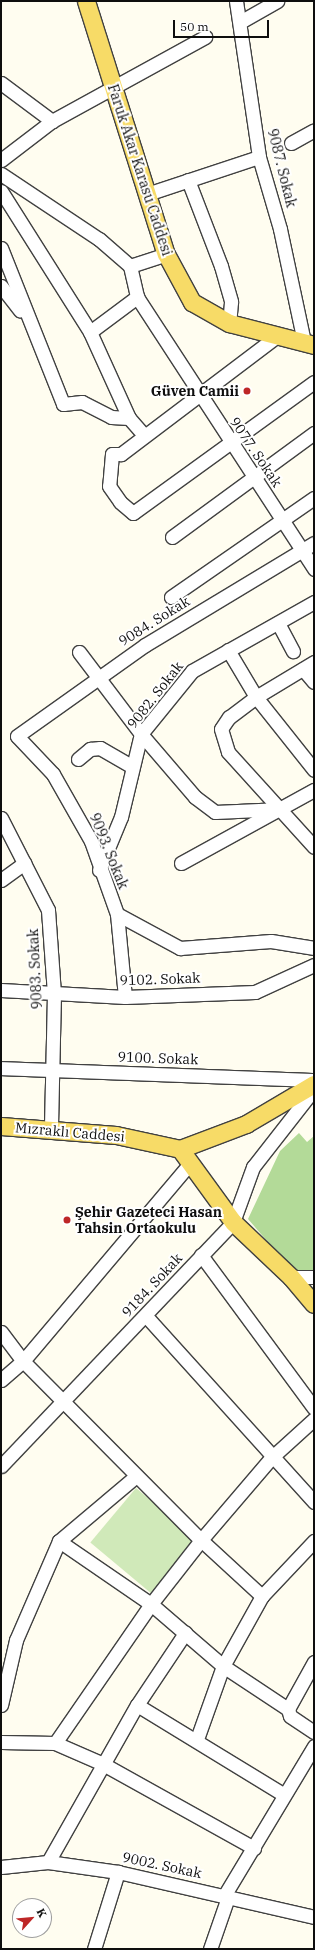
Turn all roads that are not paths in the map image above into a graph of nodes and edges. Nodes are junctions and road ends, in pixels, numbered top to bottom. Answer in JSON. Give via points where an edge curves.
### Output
{"nodes":[{"id":1,"x":86,"y":1,"type":"edge"},
{"id":2,"x":236,"y":1,"type":"edge"},
{"id":3,"x":278,"y":1,"type":"edge"},
{"id":4,"x":240,"y":22,"type":"junction"},
{"id":5,"x":205,"y":37,"type":"dead end"},
{"id":6,"x":1,"y":83,"type":"edge"},
{"id":7,"x":114,"y":86,"type":"junction"},
{"id":8,"x":52,"y":121,"type":"junction"},
{"id":9,"x":314,"y":130,"type":"edge"},
{"id":10,"x":291,"y":142,"type":"dead end"},
{"id":11,"x":259,"y":157,"type":"junction"},
{"id":12,"x":1,"y":160,"type":"edge"},
{"id":13,"x":1,"y":174,"type":"edge"},
{"id":14,"x":188,"y":180,"type":"junction"},
{"id":15,"x":1,"y":191,"type":"edge"},
{"id":16,"x":147,"y":194,"type":"junction"},
{"id":17,"x":1,"y":248,"type":"edge"},
{"id":18,"x":166,"y":254,"type":"junction"},
{"id":19,"x":130,"y":266,"type":"junction"},
{"id":20,"x":1,"y":286,"type":"edge"},
{"id":21,"x":137,"y":297,"type":"junction"},
{"id":22,"x":229,"y":323,"type":"junction"},
{"id":23,"x":34,"y":328,"type":"junction"},
{"id":24,"x":90,"y":332,"type":"junction"},
{"id":25,"x":277,"y":336,"type":"junction"},
{"id":26,"x":309,"y":343,"type":"edge"},
{"id":27,"x":314,"y":382,"type":"edge"},
{"id":28,"x":196,"y":394,"type":"junction"},
{"id":29,"x":129,"y":418,"type":"junction"},
{"id":30,"x":314,"y":433,"type":"edge"},
{"id":31,"x":144,"y":435,"type":"junction"},
{"id":32,"x":232,"y":443,"type":"junction"},
{"id":33,"x":251,"y":477,"type":"junction"},
{"id":34,"x":314,"y":498,"type":"edge"},
{"id":35,"x":283,"y":520,"type":"junction"},
{"id":36,"x":172,"y":537,"type":"dead end"},
{"id":37,"x":309,"y":546,"type":"edge"},
{"id":38,"x":314,"y":569,"type":"edge"},
{"id":39,"x":171,"y":597,"type":"dead end"},
{"id":40,"x":314,"y":602,"type":"edge"},
{"id":41,"x":278,"y":623,"type":"junction"},
{"id":42,"x":228,"y":650,"type":"junction"},
{"id":43,"x":293,"y":651,"type":"dead end"},
{"id":44,"x":79,"y":652,"type":"dead end"},
{"id":45,"x":309,"y":665,"type":"edge"},
{"id":46,"x":95,"y":678,"type":"junction"},
{"id":47,"x":314,"y":682,"type":"edge"},
{"id":48,"x":256,"y":697,"type":"junction"},
{"id":49,"x":141,"y":734,"type":"junction"},
{"id":50,"x":17,"y":736,"type":"joint"},
{"id":51,"x":78,"y":759,"type":"dead end"},
{"id":52,"x":131,"y":766,"type":"junction"},
{"id":53,"x":314,"y":770,"type":"edge"},
{"id":54,"x":314,"y":790,"type":"edge"},
{"id":55,"x":281,"y":809,"type":"junction"},
{"id":56,"x":1,"y":818,"type":"edge"},
{"id":57,"x":314,"y":847,"type":"edge"},
{"id":58,"x":24,"y":863,"type":"junction"},
{"id":59,"x":182,"y":863,"type":"dead end"},
{"id":60,"x":99,"y":870,"type":"junction"},
{"id":61,"x":1,"y":880,"type":"edge"},
{"id":62,"x":117,"y":914,"type":"junction"},
{"id":63,"x":314,"y":948,"type":"edge"},
{"id":64,"x":314,"y":965,"type":"edge"},
{"id":65,"x":1,"y":990,"type":"edge"},
{"id":66,"x":54,"y":994,"type":"junction"},
{"id":67,"x":125,"y":997,"type":"junction"},
{"id":68,"x":1,"y":1068,"type":"edge"},
{"id":69,"x":53,"y":1070,"type":"junction"},
{"id":70,"x":314,"y":1080,"type":"edge"},
{"id":71,"x":314,"y":1084,"type":"edge"},
{"id":72,"x":314,"y":1089,"type":"edge"},
{"id":73,"x":1,"y":1126,"type":"edge"},
{"id":74,"x":51,"y":1130,"type":"junction"},
{"id":75,"x":186,"y":1156,"type":"junction"},
{"id":76,"x":233,"y":1222,"type":"junction"},
{"id":77,"x":201,"y":1255,"type":"junction"},
{"id":78,"x":291,"y":1277,"type":"junction"},
{"id":79,"x":314,"y":1277,"type":"edge"},
{"id":80,"x":314,"y":1304,"type":"edge"},
{"id":81,"x":146,"y":1316,"type":"junction"},
{"id":82,"x":1,"y":1332,"type":"edge"},
{"id":83,"x":23,"y":1361,"type":"junction"},
{"id":84,"x":1,"y":1380,"type":"edge"},
{"id":85,"x":64,"y":1402,"type":"junction"},
{"id":86,"x":314,"y":1408,"type":"edge"},
{"id":87,"x":314,"y":1419,"type":"edge"},
{"id":88,"x":271,"y":1458,"type":"junction"},
{"id":89,"x":1,"y":1466,"type":"edge"},
{"id":90,"x":135,"y":1477,"type":"junction"},
{"id":91,"x":314,"y":1502,"type":"edge"},
{"id":92,"x":201,"y":1540,"type":"junction"},
{"id":93,"x":60,"y":1541,"type":"junction"},
{"id":94,"x":314,"y":1541,"type":"edge"},
{"id":95,"x":262,"y":1596,"type":"junction"},
{"id":96,"x":151,"y":1604,"type":"junction"},
{"id":97,"x":185,"y":1633,"type":"junction"},
{"id":98,"x":314,"y":1662,"type":"edge"},
{"id":99,"x":223,"y":1666,"type":"junction"},
{"id":100,"x":1,"y":1705,"type":"edge"},
{"id":101,"x":137,"y":1705,"type":"junction"},
{"id":102,"x":288,"y":1709,"type":"junction"},
{"id":103,"x":314,"y":1732,"type":"edge"},
{"id":104,"x":197,"y":1739,"type":"junction"},
{"id":105,"x":1,"y":1742,"type":"edge"},
{"id":106,"x":55,"y":1743,"type":"junction"},
{"id":107,"x":314,"y":1746,"type":"edge"},
{"id":108,"x":103,"y":1764,"type":"junction"},
{"id":109,"x":284,"y":1794,"type":"junction"},
{"id":110,"x":254,"y":1848,"type":"junction"},
{"id":111,"x":48,"y":1862,"type":"junction"},
{"id":112,"x":1,"y":1867,"type":"edge"},
{"id":113,"x":118,"y":1872,"type":"junction"},
{"id":114,"x":226,"y":1896,"type":"junction"},
{"id":115,"x":314,"y":1917,"type":"edge"},
{"id":116,"x":94,"y":1949,"type":"edge"},
{"id":117,"x":210,"y":1949,"type":"edge"}],
"edges":[{"from":1,"to":7,"type":"main road","name":"Faruk Akar Karasu Caddesi"},
{"from":2,"to":4,"type":"street","name":"9087. Sokak"},
{"from":3,"to":4,"type":"street"},
{"from":4,"to":11,"type":"street","name":"9087. Sokak"},
{"from":5,"to":7,"type":"street"},
{"from":6,"to":8,"type":"street"},
{"from":7,"to":8,"type":"street"},
{"from":7,"to":16,"type":"main road","name":"Faruk Akar Karasu Caddesi"},
{"from":8,"to":12,"type":"street"},
{"from":9,"to":10,"type":"street"},
{"from":11,"to":14,"type":"street"},
{"from":11,"to":26,"type":"street","name":"9087. Sokak"},
{"from":13,"to":19,"type":"street","via":[[99,238]]},
{"from":14,"to":16,"type":"street"},
{"from":14,"to":22,"type":"street","via":[[221,266],[231,302]]},
{"from":15,"to":24,"type":"street"},
{"from":16,"to":18,"type":"main road","name":"Faruk Akar Karasu Caddesi"},
{"from":17,"to":23,"type":"street"},
{"from":18,"to":19,"type":"street"},
{"from":18,"to":22,"type":"main road","name":"Faruk Akar Karasu Caddesi","via":[[192,302]]},
{"from":19,"to":21,"type":"street","name":"9077. Sokak"},
{"from":20,"to":23,"type":"street"},
{"from":21,"to":24,"type":"street"},
{"from":21,"to":28,"type":"street","name":"9077. Sokak"},
{"from":22,"to":25,"type":"main road","name":"Faruk Akar Karasu Caddesi"},
{"from":23,"to":29,"type":"street","via":[[63,404],[82,402],[112,417]]},
{"from":24,"to":29,"type":"street"},
{"from":25,"to":26,"type":"main road","name":"Faruk Akar Karasu Caddesi"},
{"from":25,"to":28,"type":"street"},
{"from":27,"to":32,"type":"street"},
{"from":28,"to":31,"type":"street"},
{"from":28,"to":32,"type":"street","name":"9077. Sokak"},
{"from":29,"to":31,"type":"street"},
{"from":30,"to":33,"type":"street"},
{"from":31,"to":32,"type":"street","via":[[121,454],[112,454],[109,486],[133,513]]},
{"from":32,"to":33,"type":"street","name":"9077. Sokak"},
{"from":33,"to":35,"type":"street","name":"9077. Sokak"},
{"from":33,"to":36,"type":"street"},
{"from":34,"to":35,"type":"street"},
{"from":35,"to":37,"type":"street","name":"9077. Sokak"},
{"from":35,"to":39,"type":"street"},
{"from":37,"to":38,"type":"street","name":"9077. Sokak"},
{"from":37,"to":46,"type":"street","name":"9084. Sokak"},
{"from":40,"to":41,"type":"street","name":"9082. Sokak"},
{"from":41,"to":42,"type":"street","name":"9082. Sokak"},
{"from":41,"to":43,"type":"street"},
{"from":42,"to":48,"type":"street"},
{"from":42,"to":49,"type":"street","name":"9082. Sokak","via":[[192,671]]},
{"from":44,"to":46,"type":"street"},
{"from":45,"to":47,"type":"street"},
{"from":45,"to":48,"type":"street"},
{"from":46,"to":49,"type":"street"},
{"from":46,"to":50,"type":"street","name":"9084. Sokak"},
{"from":48,"to":53,"type":"street"},
{"from":48,"to":55,"type":"street","via":[[229,717],[221,729],[228,752]]},
{"from":49,"to":52,"type":"street","name":"9082. Sokak"},
{"from":49,"to":55,"type":"street","via":[[195,797],[215,812]]},
{"from":50,"to":60,"type":"street","name":"9093. Sokak","via":[[53,774],[76,810],[91,841]]},
{"from":51,"to":52,"type":"street","via":[[90,749],[100,748]]},
{"from":52,"to":60,"type":"street","name":"9082. Sokak","via":[[121,817]]},
{"from":54,"to":55,"type":"street"},
{"from":55,"to":57,"type":"street"},
{"from":55,"to":59,"type":"street"},
{"from":56,"to":58,"type":"street","name":"9083. Sokak"},
{"from":58,"to":61,"type":"street"},
{"from":58,"to":66,"type":"street","name":"9083. Sokak","via":[[48,910]]},
{"from":60,"to":62,"type":"street","name":"9093. Sokak"},
{"from":62,"to":63,"type":"street","via":[[180,948],[271,941]]},
{"from":62,"to":67,"type":"street","name":"9093. Sokak"},
{"from":64,"to":67,"type":"street","name":"9102. Sokak","via":[[255,992]]},
{"from":65,"to":66,"type":"street","name":"9102. Sokak"},
{"from":66,"to":67,"type":"street","name":"9102. Sokak"},
{"from":66,"to":69,"type":"street","name":"9083. Sokak"},
{"from":68,"to":69,"type":"street","name":"9100. Sokak"},
{"from":69,"to":70,"type":"street","name":"9100. Sokak"},
{"from":69,"to":74,"type":"street","name":"9083. Sokak"},
{"from":71,"to":75,"type":"main road"},
{"from":72,"to":76,"type":"street","name":"9184. Sokak","via":[[253,1167]]},
{"from":73,"to":74,"type":"main road","name":"Mızraklı Caddesi"},
{"from":74,"to":75,"type":"main road","name":"Mızraklı Caddesi","via":[[116,1134]]},
{"from":75,"to":76,"type":"main road"},
{"from":75,"to":83,"type":"street"},
{"from":76,"to":77,"type":"street","name":"9184. Sokak"},
{"from":76,"to":78,"type":"main road"},
{"from":77,"to":81,"type":"street","name":"9184. Sokak"},
{"from":77,"to":86,"type":"street"},
{"from":78,"to":79,"type":"street"},
{"from":78,"to":80,"type":"main road"},
{"from":81,"to":85,"type":"street","name":"9184. Sokak"},
{"from":81,"to":88,"type":"street"},
{"from":82,"to":83,"type":"street"},
{"from":83,"to":84,"type":"street"},
{"from":83,"to":85,"type":"street"},
{"from":85,"to":89,"type":"street","name":"9184. Sokak"},
{"from":85,"to":90,"type":"street"},
{"from":87,"to":88,"type":"street"},
{"from":88,"to":91,"type":"street"},
{"from":88,"to":92,"type":"street"},
{"from":90,"to":92,"type":"street"},
{"from":90,"to":93,"type":"street"},
{"from":92,"to":95,"type":"street"},
{"from":92,"to":96,"type":"street"},
{"from":93,"to":96,"type":"street"},
{"from":93,"to":100,"type":"street","via":[[16,1640]]},
{"from":94,"to":95,"type":"street"},
{"from":95,"to":99,"type":"street"},
{"from":96,"to":97,"type":"street"},
{"from":96,"to":106,"type":"street"},
{"from":97,"to":99,"type":"street"},
{"from":97,"to":101,"type":"street"},
{"from":98,"to":102,"type":"street"},
{"from":99,"to":102,"type":"street"},
{"from":99,"to":104,"type":"street"},
{"from":101,"to":104,"type":"street"},
{"from":101,"to":108,"type":"street"},
{"from":102,"to":103,"type":"street","via":[[290,1716]]},
{"from":104,"to":109,"type":"street"},
{"from":105,"to":106,"type":"street"},
{"from":106,"to":108,"type":"street"},
{"from":107,"to":109,"type":"street"},
{"from":108,"to":110,"type":"street"},
{"from":108,"to":111,"type":"street"},
{"from":109,"to":110,"type":"street"},
{"from":110,"to":114,"type":"street"},
{"from":111,"to":112,"type":"street","name":"9002. Sokak"},
{"from":111,"to":113,"type":"street","name":"9002. Sokak"},
{"from":113,"to":114,"type":"street","name":"9002. Sokak"},
{"from":113,"to":116,"type":"street"},
{"from":114,"to":115,"type":"street","name":"9002. Sokak"},
{"from":114,"to":117,"type":"street"}]}
